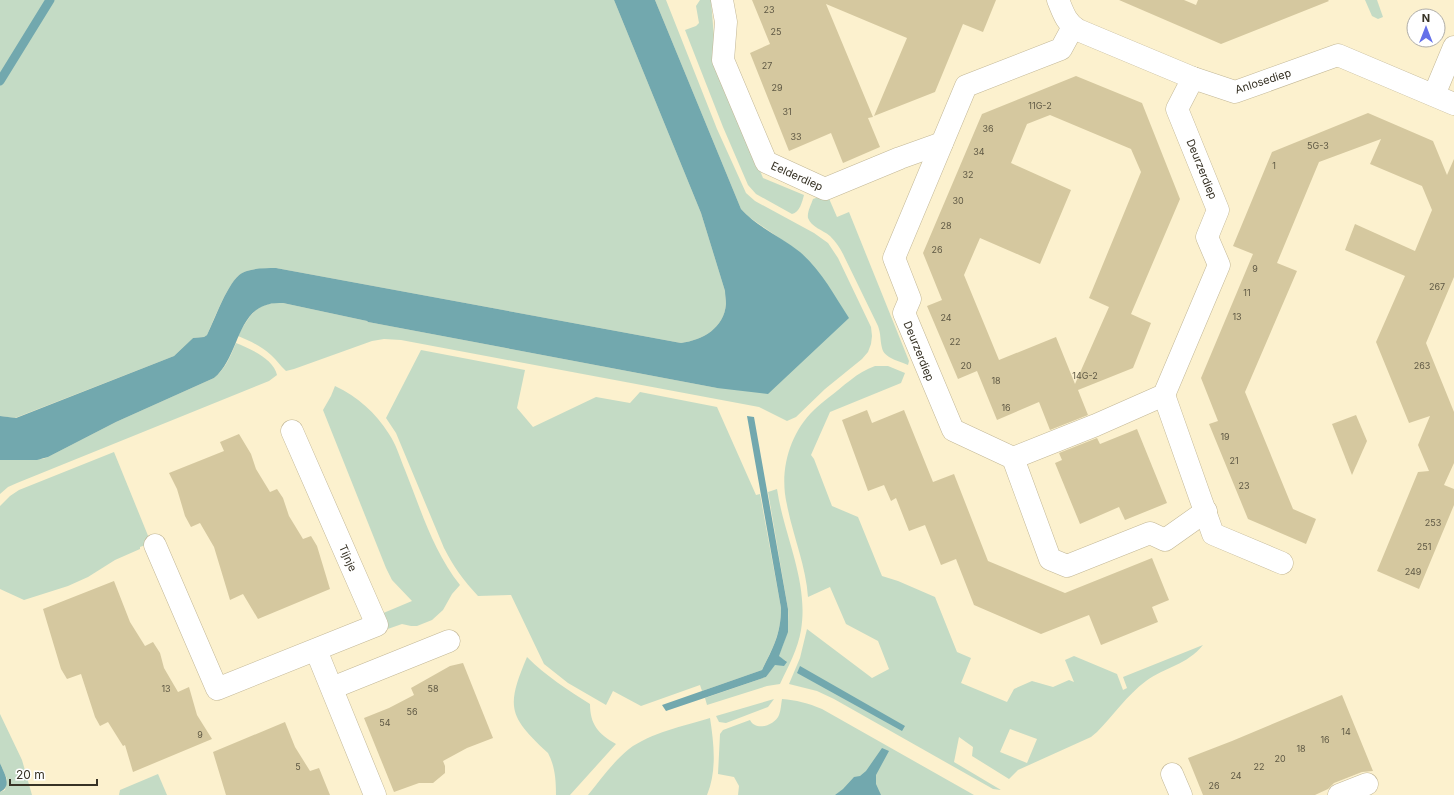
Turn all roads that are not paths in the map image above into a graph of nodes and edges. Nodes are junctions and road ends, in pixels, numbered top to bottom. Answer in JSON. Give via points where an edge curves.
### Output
{"nodes":[{"id":1,"x":722,"y":0,"type":"edge"},
{"id":2,"x":1058,"y":0,"type":"edge"},
{"id":3,"x":1073,"y":27,"type":"junction"},
{"id":4,"x":1454,"y":47,"type":"edge"},
{"id":5,"x":1193,"y":78,"type":"junction"},
{"id":6,"x":1434,"y":95,"type":"junction"},
{"id":7,"x":1454,"y":104,"type":"edge"},
{"id":8,"x":942,"y":143,"type":"junction"},
{"id":9,"x":1164,"y":395,"type":"junction"},
{"id":10,"x":292,"y":431,"type":"dead end"},
{"id":11,"x":1013,"y":458,"type":"junction"},
{"id":12,"x":1206,"y":511,"type":"junction"},
{"id":13,"x":155,"y":545,"type":"dead end"},
{"id":14,"x":1282,"y":563,"type":"dead end"},
{"id":15,"x":449,"y":641,"type":"dead end"},
{"id":16,"x":316,"y":650,"type":"junction"},
{"id":17,"x":332,"y":688,"type":"junction"},
{"id":18,"x":1172,"y":774,"type":"dead end"},
{"id":19,"x":1367,"y":784,"type":"dead end"},
{"id":20,"x":374,"y":795,"type":"edge"},
{"id":21,"x":1181,"y":795,"type":"edge"},
{"id":22,"x":1339,"y":795,"type":"edge"}],
"edges":[{"from":1,"to":8,"type":"street","name":"Eelderdiep","via":[[726,22],[724,60],[766,162],[825,189]]},
{"from":2,"to":3,"type":"street","via":[[1066,20]]},
{"from":3,"to":5,"type":"street","name":"Anlosediep"},
{"from":3,"to":8,"type":"street","via":[[1061,49],[966,86]]},
{"from":4,"to":6,"type":"street"},
{"from":5,"to":6,"type":"street","name":"Anlosediep","via":[[1234,92],[1338,55]]},
{"from":5,"to":9,"type":"street","name":"Deurzerdiep","via":[[1177,109],[1218,210],[1207,237],[1219,265]]},
{"from":6,"to":7,"type":"street","name":"Anlosediep"},
{"from":8,"to":11,"type":"street","name":"Deurzerdiep","via":[[894,258],[910,299],[904,313],[952,430]]},
{"from":9,"to":11,"type":"street"},
{"from":9,"to":12,"type":"street"},
{"from":10,"to":16,"type":"street","name":"Tijnje","via":[[377,625]]},
{"from":11,"to":12,"type":"street","via":[[1050,559],[1067,566],[1150,533],[1165,540]]},
{"from":12,"to":14,"type":"street","via":[[1213,534]]},
{"from":13,"to":16,"type":"street","name":"Tijnje","via":[[217,689]]},
{"from":15,"to":17,"type":"street"},
{"from":16,"to":17,"type":"street"},
{"from":17,"to":20,"type":"street"},
{"from":18,"to":21,"type":"street"},
{"from":19,"to":22,"type":"street"}]}
